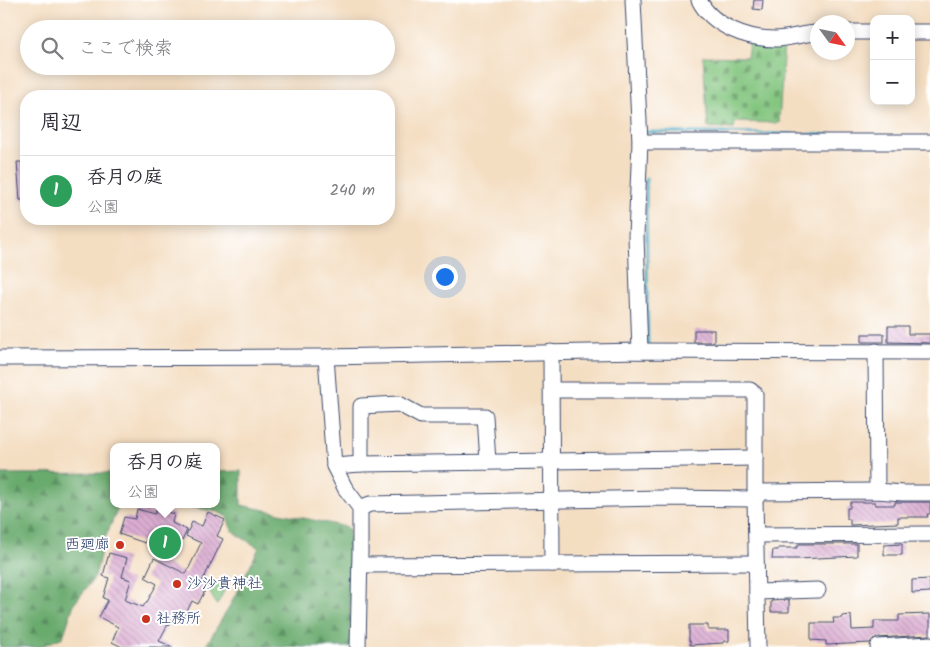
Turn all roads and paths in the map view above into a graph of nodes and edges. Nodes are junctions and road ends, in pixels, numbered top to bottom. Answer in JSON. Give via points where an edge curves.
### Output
{"nodes":[{"id":1,"x":633,"y":0,"type":"edge"},
{"id":2,"x":699,"y":0,"type":"edge"},
{"id":3,"x":855,"y":32,"type":"edge"},
{"id":4,"x":870,"y":32,"type":"edge"},
{"id":5,"x":915,"y":32,"type":"edge"},
{"id":6,"x":930,"y":32,"type":"edge"},
{"id":7,"x":810,"y":34,"type":"edge"},
{"id":8,"x":640,"y":142,"type":"junction"},
{"id":9,"x":930,"y":142,"type":"edge"},
{"id":10,"x":640,"y":351,"type":"junction"},
{"id":11,"x":552,"y":352,"type":"junction"},
{"id":12,"x":876,"y":352,"type":"junction"},
{"id":13,"x":930,"y":352,"type":"edge"},
{"id":14,"x":326,"y":357,"type":"junction"},
{"id":15,"x":0,"y":358,"type":"edge"},
{"id":16,"x":552,"y":390,"type":"junction"},
{"id":17,"x":755,"y":458,"type":"junction"},
{"id":18,"x":552,"y":461,"type":"junction"},
{"id":19,"x":488,"y":462,"type":"junction"},
{"id":20,"x":361,"y":464,"type":"junction"},
{"id":21,"x":334,"y":466,"type":"junction"},
{"id":22,"x":877,"y":491,"type":"junction"},
{"id":23,"x":930,"y":493,"type":"edge"},
{"id":24,"x":754,"y":498,"type":"junction"},
{"id":25,"x":552,"y":501,"type":"junction"},
{"id":26,"x":360,"y":508,"type":"junction"},
{"id":27,"x":930,"y":534,"type":"edge"},
{"id":28,"x":756,"y":535,"type":"junction"},
{"id":29,"x":756,"y":562,"type":"junction"},
{"id":30,"x":552,"y":564,"type":"junction"},
{"id":31,"x":360,"y":565,"type":"junction"},
{"id":32,"x":818,"y":590,"type":"dead end"},
{"id":33,"x":757,"y":592,"type":"junction"},
{"id":34,"x":930,"y":644,"type":"edge"},
{"id":35,"x":358,"y":647,"type":"edge"},
{"id":36,"x":758,"y":647,"type":"edge"},
{"id":37,"x":878,"y":647,"type":"edge"}],
"edges":[{"from":1,"to":8,"type":"street"},
{"from":2,"to":7,"type":"street","via":[[709,15],[720,23],[755,37],[776,39]]},
{"from":3,"to":4,"type":"street"},
{"from":5,"to":6,"type":"street"},
{"from":8,"to":9,"type":"street"},
{"from":8,"to":10,"type":"street","via":[[636,236]]},
{"from":10,"to":11,"type":"street"},
{"from":10,"to":12,"type":"street"},
{"from":11,"to":14,"type":"street"},
{"from":11,"to":16,"type":"street"},
{"from":12,"to":13,"type":"street"},
{"from":12,"to":22,"type":"street"},
{"from":14,"to":15,"type":"street"},
{"from":14,"to":21,"type":"street"},
{"from":16,"to":17,"type":"street","via":[[750,390],[756,394]]},
{"from":16,"to":18,"type":"street"},
{"from":17,"to":18,"type":"street"},
{"from":17,"to":24,"type":"street"},
{"from":18,"to":19,"type":"street"},
{"from":18,"to":25,"type":"street"},
{"from":19,"to":20,"type":"street"},
{"from":19,"to":20,"type":"street","via":[[485,416],[421,416],[399,404],[361,406]]},
{"from":20,"to":21,"type":"street"},
{"from":21,"to":26,"type":"street"},
{"from":22,"to":23,"type":"street"},
{"from":22,"to":24,"type":"street","via":[[761,492]]},
{"from":24,"to":25,"type":"street"},
{"from":24,"to":28,"type":"street"},
{"from":25,"to":26,"type":"street","via":[[370,504]]},
{"from":25,"to":30,"type":"street"},
{"from":26,"to":31,"type":"street"},
{"from":27,"to":28,"type":"street"},
{"from":28,"to":29,"type":"street"},
{"from":29,"to":30,"type":"street"},
{"from":29,"to":33,"type":"street"},
{"from":30,"to":31,"type":"street"},
{"from":31,"to":35,"type":"street"},
{"from":32,"to":33,"type":"street"},
{"from":33,"to":36,"type":"street"},
{"from":34,"to":37,"type":"street"}]}
